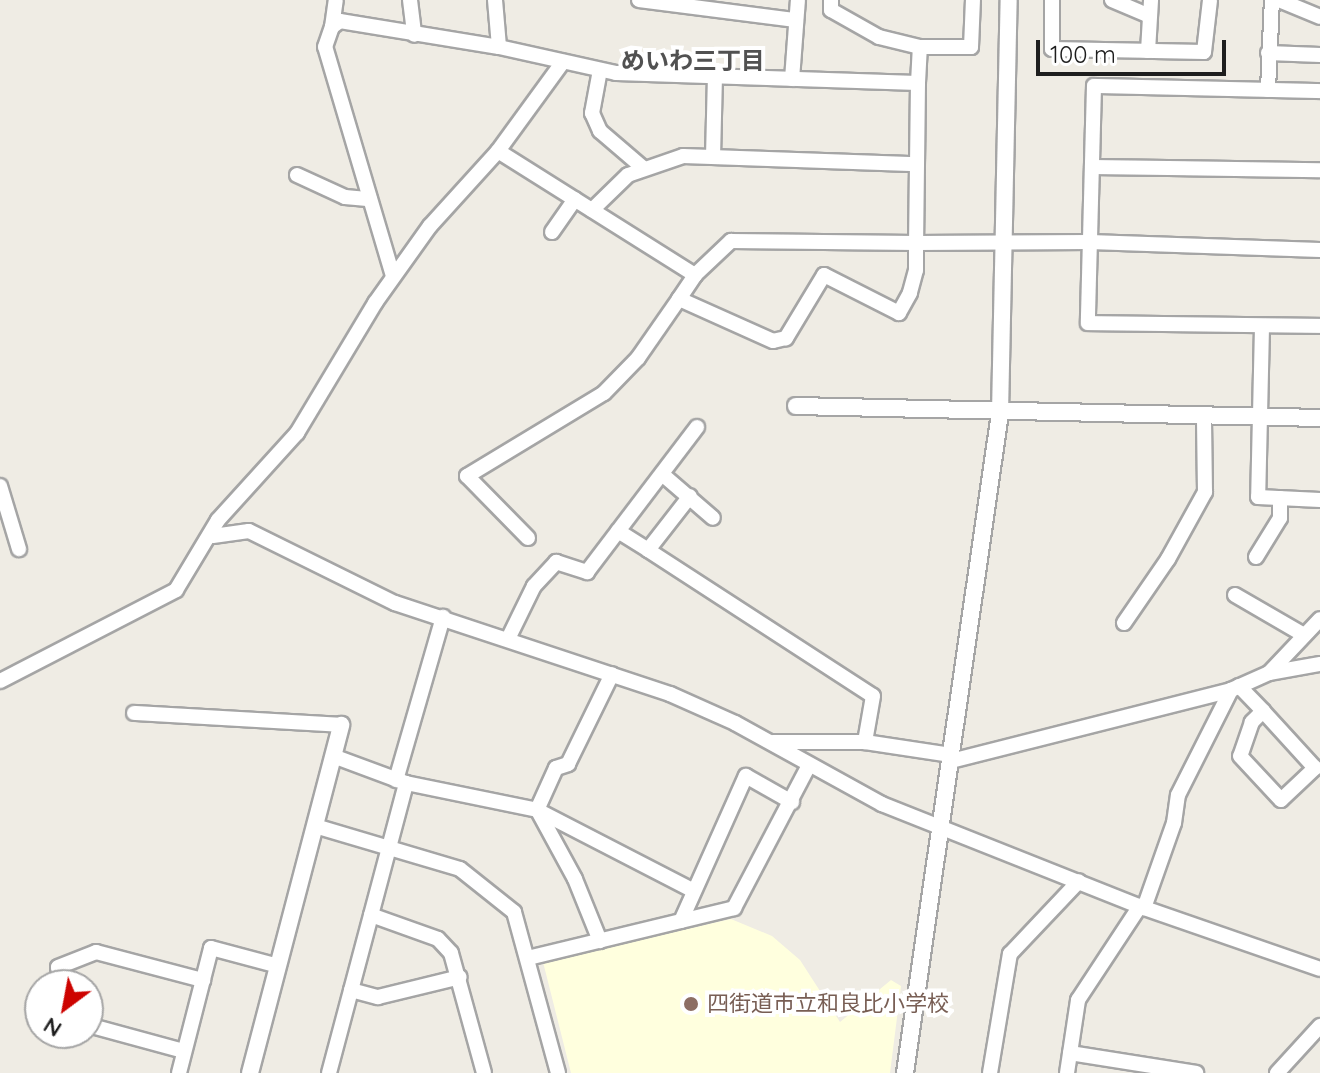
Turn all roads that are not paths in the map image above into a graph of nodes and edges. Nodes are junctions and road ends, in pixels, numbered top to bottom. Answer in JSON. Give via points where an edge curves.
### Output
{"nodes":[{"id":1,"x":336,"y":0,"type":"edge"},
{"id":2,"x":410,"y":0,"type":"edge"},
{"id":3,"x":495,"y":0,"type":"edge"},
{"id":4,"x":639,"y":0,"type":"edge"},
{"id":5,"x":798,"y":0,"type":"edge"},
{"id":6,"x":831,"y":0,"type":"edge"},
{"id":7,"x":973,"y":0,"type":"edge"},
{"id":8,"x":1009,"y":0,"type":"edge"},
{"id":9,"x":1052,"y":0,"type":"edge"},
{"id":10,"x":1112,"y":0,"type":"edge"},
{"id":11,"x":1210,"y":0,"type":"edge"},
{"id":12,"x":1272,"y":0,"type":"edge"},
{"id":13,"x":1279,"y":0,"type":"edge"},
{"id":14,"x":1150,"y":8,"type":"edge"},
{"id":15,"x":1320,"y":17,"type":"edge"},
{"id":16,"x":796,"y":20,"type":"junction"},
{"id":17,"x":332,"y":27,"type":"junction"},
{"id":18,"x":414,"y":35,"type":"junction"},
{"id":19,"x":499,"y":47,"type":"junction"},
{"id":20,"x":920,"y":47,"type":"junction"},
{"id":21,"x":1148,"y":51,"type":"junction"},
{"id":22,"x":1268,"y":53,"type":"junction"},
{"id":23,"x":1320,"y":55,"type":"edge"},
{"id":24,"x":563,"y":62,"type":"junction"},
{"id":25,"x":600,"y":70,"type":"junction"},
{"id":26,"x":715,"y":76,"type":"junction"},
{"id":27,"x":792,"y":79,"type":"junction"},
{"id":28,"x":918,"y":83,"type":"junction"},
{"id":29,"x":1268,"y":90,"type":"junction"},
{"id":30,"x":1320,"y":91,"type":"edge"},
{"id":31,"x":498,"y":151,"type":"junction"},
{"id":32,"x":713,"y":157,"type":"junction"},
{"id":33,"x":917,"y":164,"type":"junction"},
{"id":34,"x":642,"y":167,"type":"junction"},
{"id":35,"x":1092,"y":167,"type":"junction"},
{"id":36,"x":1320,"y":170,"type":"edge"},
{"id":37,"x":297,"y":175,"type":"dead end"},
{"id":38,"x":370,"y":199,"type":"junction"},
{"id":39,"x":575,"y":199,"type":"junction"},
{"id":40,"x":592,"y":210,"type":"junction"},
{"id":41,"x":552,"y":232,"type":"dead end"},
{"id":42,"x":1003,"y":242,"type":"junction"},
{"id":43,"x":1090,"y":242,"type":"junction"},
{"id":44,"x":916,"y":243,"type":"junction"},
{"id":45,"x":1320,"y":250,"type":"edge"},
{"id":46,"x":695,"y":275,"type":"junction"},
{"id":47,"x":393,"y":276,"type":"junction"},
{"id":48,"x":679,"y":299,"type":"junction"},
{"id":49,"x":1320,"y":326,"type":"edge"},
{"id":50,"x":1262,"y":327,"type":"junction"},
{"id":51,"x":796,"y":406,"type":"dead end"},
{"id":52,"x":1000,"y":413,"type":"junction"},
{"id":53,"x":1204,"y":416,"type":"junction"},
{"id":54,"x":1259,"y":416,"type":"junction"},
{"id":55,"x":1320,"y":418,"type":"edge"},
{"id":56,"x":697,"y":427,"type":"dead end"},
{"id":57,"x":662,"y":474,"type":"junction"},
{"id":58,"x":0,"y":486,"type":"edge"},
{"id":59,"x":690,"y":496,"type":"junction"},
{"id":60,"x":1280,"y":498,"type":"junction"},
{"id":61,"x":1320,"y":500,"type":"edge"},
{"id":62,"x":713,"y":518,"type":"dead end"},
{"id":63,"x":618,"y":531,"type":"junction"},
{"id":64,"x":213,"y":536,"type":"junction"},
{"id":65,"x":528,"y":538,"type":"dead end"},
{"id":66,"x":19,"y":549,"type":"dead end"},
{"id":67,"x":648,"y":550,"type":"junction"},
{"id":68,"x":1256,"y":557,"type":"dead end"},
{"id":69,"x":1235,"y":595,"type":"dead end"},
{"id":70,"x":443,"y":617,"type":"junction"},
{"id":71,"x":1320,"y":619,"type":"edge"},
{"id":72,"x":1124,"y":623,"type":"dead end"},
{"id":73,"x":1304,"y":635,"type":"junction"},
{"id":74,"x":508,"y":639,"type":"junction"},
{"id":75,"x":1320,"y":664,"type":"edge"},
{"id":76,"x":1269,"y":673,"type":"junction"},
{"id":77,"x":612,"y":674,"type":"junction"},
{"id":78,"x":0,"y":681,"type":"edge"},
{"id":79,"x":1235,"y":688,"type":"junction"},
{"id":80,"x":1263,"y":711,"type":"junction"},
{"id":81,"x":134,"y":713,"type":"dead end"},
{"id":82,"x":341,"y":725,"type":"joint"},
{"id":83,"x":769,"y":742,"type":"junction"},
{"id":84,"x":865,"y":742,"type":"junction"},
{"id":85,"x":333,"y":756,"type":"junction"},
{"id":86,"x":951,"y":758,"type":"junction"},
{"id":87,"x":809,"y":765,"type":"junction"},
{"id":88,"x":401,"y":781,"type":"junction"},
{"id":89,"x":792,"y":802,"type":"junction"},
{"id":90,"x":537,"y":810,"type":"junction"},
{"id":91,"x":315,"y":826,"type":"junction"},
{"id":92,"x":942,"y":826,"type":"junction"},
{"id":93,"x":389,"y":848,"type":"junction"},
{"id":94,"x":1079,"y":881,"type":"junction"},
{"id":95,"x":692,"y":890,"type":"junction"},
{"id":96,"x":1142,"y":907,"type":"junction"},
{"id":97,"x":371,"y":915,"type":"junction"},
{"id":98,"x":681,"y":921,"type":"junction"},
{"id":99,"x":600,"y":941,"type":"junction"},
{"id":100,"x":528,"y":958,"type":"junction"},
{"id":101,"x":275,"y":965,"type":"junction"},
{"id":102,"x":58,"y":969,"type":"edge"},
{"id":103,"x":1320,"y":969,"type":"edge"},
{"id":104,"x":460,"y":977,"type":"junction"},
{"id":105,"x":203,"y":980,"type":"junction"},
{"id":106,"x":351,"y":990,"type":"junction"},
{"id":107,"x":1320,"y":1026,"type":"edge"},
{"id":108,"x":104,"y":1029,"type":"edge"},
{"id":109,"x":184,"y":1051,"type":"junction"},
{"id":110,"x":1070,"y":1053,"type":"junction"},
{"id":111,"x":179,"y":1073,"type":"edge"},
{"id":112,"x":250,"y":1073,"type":"edge"},
{"id":113,"x":329,"y":1073,"type":"edge"},
{"id":114,"x":484,"y":1073,"type":"edge"},
{"id":115,"x":558,"y":1073,"type":"edge"},
{"id":116,"x":905,"y":1073,"type":"edge"},
{"id":117,"x":990,"y":1073,"type":"edge"},
{"id":118,"x":1067,"y":1073,"type":"edge"},
{"id":119,"x":1196,"y":1073,"type":"edge"},
{"id":120,"x":1277,"y":1073,"type":"edge"}],
"edges":[{"from":1,"to":17,"type":"street"},
{"from":2,"to":18,"type":"street"},
{"from":3,"to":19,"type":"street"},
{"from":4,"to":16,"type":"street"},
{"from":5,"to":16,"type":"street"},
{"from":6,"to":20,"type":"street","via":[[831,10],[879,37]]},
{"from":7,"to":20,"type":"street","via":[[971,47]]},
{"from":8,"to":42,"type":"street"},
{"from":9,"to":21,"type":"street","via":[[1052,49]]},
{"from":10,"to":14,"type":"street"},
{"from":11,"to":21,"type":"street","via":[[1204,52]]},
{"from":12,"to":22,"type":"street"},
{"from":13,"to":15,"type":"street"},
{"from":14,"to":21,"type":"street"},
{"from":16,"to":27,"type":"street"},
{"from":17,"to":18,"type":"street","via":[[340,21]]},
{"from":17,"to":38,"type":"street","via":[[325,47]]},
{"from":18,"to":19,"type":"street"},
{"from":19,"to":24,"type":"street"},
{"from":20,"to":28,"type":"street"},
{"from":22,"to":23,"type":"street"},
{"from":22,"to":29,"type":"street"},
{"from":24,"to":25,"type":"street"},
{"from":24,"to":31,"type":"street"},
{"from":25,"to":26,"type":"street"},
{"from":25,"to":34,"type":"street","via":[[592,113],[600,131]]},
{"from":26,"to":27,"type":"street"},
{"from":26,"to":32,"type":"street"},
{"from":27,"to":28,"type":"street"},
{"from":28,"to":33,"type":"street"},
{"from":29,"to":30,"type":"street"},
{"from":29,"to":35,"type":"street","via":[[1094,86]]},
{"from":31,"to":39,"type":"street"},
{"from":31,"to":47,"type":"street"},
{"from":32,"to":33,"type":"street"},
{"from":32,"to":34,"type":"street","via":[[683,156]]},
{"from":33,"to":44,"type":"street"},
{"from":34,"to":40,"type":"street"},
{"from":35,"to":36,"type":"street"},
{"from":35,"to":43,"type":"street"},
{"from":37,"to":38,"type":"street","via":[[345,197]]},
{"from":38,"to":47,"type":"street"},
{"from":39,"to":40,"type":"street"},
{"from":39,"to":41,"type":"street"},
{"from":40,"to":46,"type":"street"},
{"from":42,"to":43,"type":"street"},
{"from":42,"to":44,"type":"street"},
{"from":42,"to":52,"type":"street"},
{"from":43,"to":45,"type":"street"},
{"from":43,"to":50,"type":"street","via":[[1088,323]]},
{"from":44,"to":46,"type":"street","via":[[731,241]]},
{"from":44,"to":48,"type":"street","via":[[916,270],[899,313],[824,275],[786,338],[773,341]]},
{"from":46,"to":48,"type":"street"},
{"from":47,"to":64,"type":"street","via":[[297,433],[218,520]]},
{"from":48,"to":65,"type":"street","via":[[638,358],[604,393],[467,476]]},
{"from":49,"to":50,"type":"street"},
{"from":50,"to":54,"type":"street"},
{"from":51,"to":52,"type":"street"},
{"from":52,"to":53,"type":"street"},
{"from":52,"to":86,"type":"street"},
{"from":53,"to":54,"type":"street"},
{"from":53,"to":72,"type":"street","via":[[1205,492]]},
{"from":54,"to":55,"type":"street"},
{"from":54,"to":60,"type":"street","via":[[1258,497]]},
{"from":56,"to":57,"type":"street"},
{"from":57,"to":59,"type":"street"},
{"from":57,"to":63,"type":"street"},
{"from":58,"to":66,"type":"street"},
{"from":59,"to":62,"type":"street"},
{"from":59,"to":67,"type":"street"},
{"from":60,"to":61,"type":"street"},
{"from":60,"to":68,"type":"street","via":[[1280,518]]},
{"from":63,"to":67,"type":"street"},
{"from":63,"to":74,"type":"street","via":[[587,572],[556,562],[534,586]]},
{"from":64,"to":70,"type":"street","via":[[249,531],[395,603]]},
{"from":64,"to":78,"type":"street","via":[[176,590]]},
{"from":67,"to":84,"type":"street","via":[[873,696]]},
{"from":69,"to":73,"type":"street"},
{"from":70,"to":74,"type":"street"},
{"from":70,"to":88,"type":"street"},
{"from":71,"to":73,"type":"street"},
{"from":73,"to":76,"type":"street"},
{"from":74,"to":77,"type":"street"},
{"from":75,"to":76,"type":"street"},
{"from":76,"to":79,"type":"street"},
{"from":77,"to":83,"type":"street","via":[[670,694]]},
{"from":77,"to":90,"type":"street","via":[[568,764],[556,768]]},
{"from":79,"to":80,"type":"street"},
{"from":79,"to":86,"type":"street"},
{"from":79,"to":96,"type":"street","via":[[1178,795],[1174,823]]},
{"from":80,"to":80,"type":"street","via":[[1315,768],[1281,800],[1240,756],[1252,722]]},
{"from":81,"to":82,"type":"street"},
{"from":82,"to":85,"type":"street"},
{"from":83,"to":84,"type":"street"},
{"from":83,"to":87,"type":"street"},
{"from":84,"to":86,"type":"street"},
{"from":85,"to":88,"type":"street"},
{"from":85,"to":91,"type":"street"},
{"from":86,"to":92,"type":"street"},
{"from":87,"to":89,"type":"street"},
{"from":87,"to":92,"type":"street","via":[[882,804]]},
{"from":88,"to":90,"type":"street"},
{"from":88,"to":93,"type":"street"},
{"from":89,"to":95,"type":"street","via":[[746,776]]},
{"from":89,"to":98,"type":"street","via":[[734,908]]},
{"from":90,"to":95,"type":"street"},
{"from":90,"to":99,"type":"street","via":[[575,879]]},
{"from":91,"to":93,"type":"street"},
{"from":91,"to":101,"type":"street"},
{"from":92,"to":94,"type":"street"},
{"from":92,"to":116,"type":"street"},
{"from":93,"to":97,"type":"street"},
{"from":93,"to":100,"type":"street","via":[[460,869],[496,893],[514,912]]},
{"from":94,"to":96,"type":"street"},
{"from":94,"to":117,"type":"street","via":[[1010,954]]},
{"from":95,"to":98,"type":"street"},
{"from":96,"to":103,"type":"street"},
{"from":96,"to":110,"type":"street","via":[[1078,1000]]},
{"from":97,"to":104,"type":"street","via":[[438,939],[451,953]]},
{"from":97,"to":106,"type":"street"},
{"from":98,"to":99,"type":"street"},
{"from":99,"to":100,"type":"street"},
{"from":100,"to":115,"type":"street"},
{"from":101,"to":105,"type":"street","via":[[211,948]]},
{"from":101,"to":112,"type":"street"},
{"from":102,"to":105,"type":"street","via":[[96,952]]},
{"from":104,"to":106,"type":"street","via":[[378,997]]},
{"from":104,"to":114,"type":"street"},
{"from":105,"to":109,"type":"street"},
{"from":106,"to":113,"type":"street"},
{"from":107,"to":120,"type":"street"},
{"from":108,"to":109,"type":"street"},
{"from":109,"to":111,"type":"street"},
{"from":110,"to":118,"type":"street"},
{"from":110,"to":119,"type":"street"}]}
